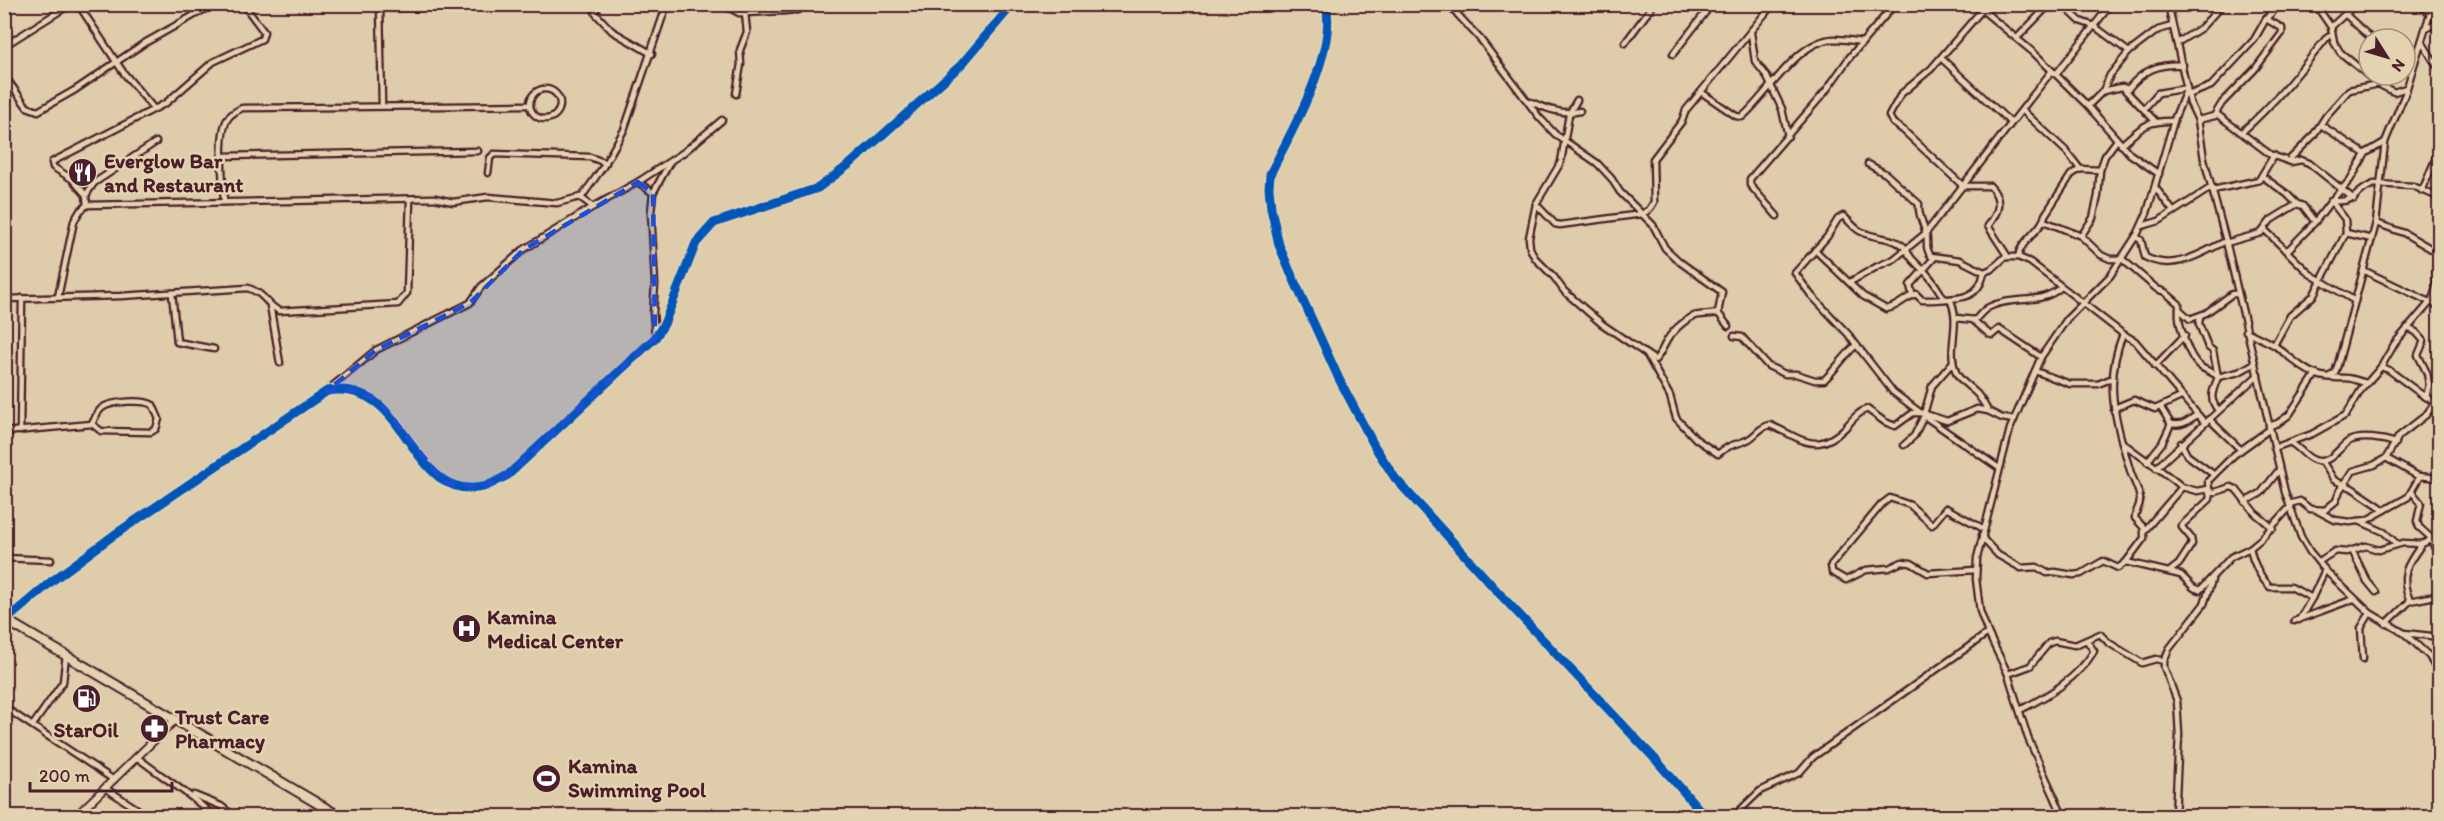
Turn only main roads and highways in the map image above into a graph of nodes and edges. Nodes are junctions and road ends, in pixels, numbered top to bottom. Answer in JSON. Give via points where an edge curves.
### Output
{"nodes":[{"id":1,"x":5,"y":619,"type":"edge"},
{"id":2,"x":176,"y":719,"type":"junction"},
{"id":3,"x":78,"y":814,"type":"edge"},
{"id":4,"x":339,"y":816,"type":"edge"}],
"edges":[{"from":1,"to":2,"type":"highway"},
{"from":2,"to":3,"type":"main road"},
{"from":2,"to":4,"type":"highway"}]}
